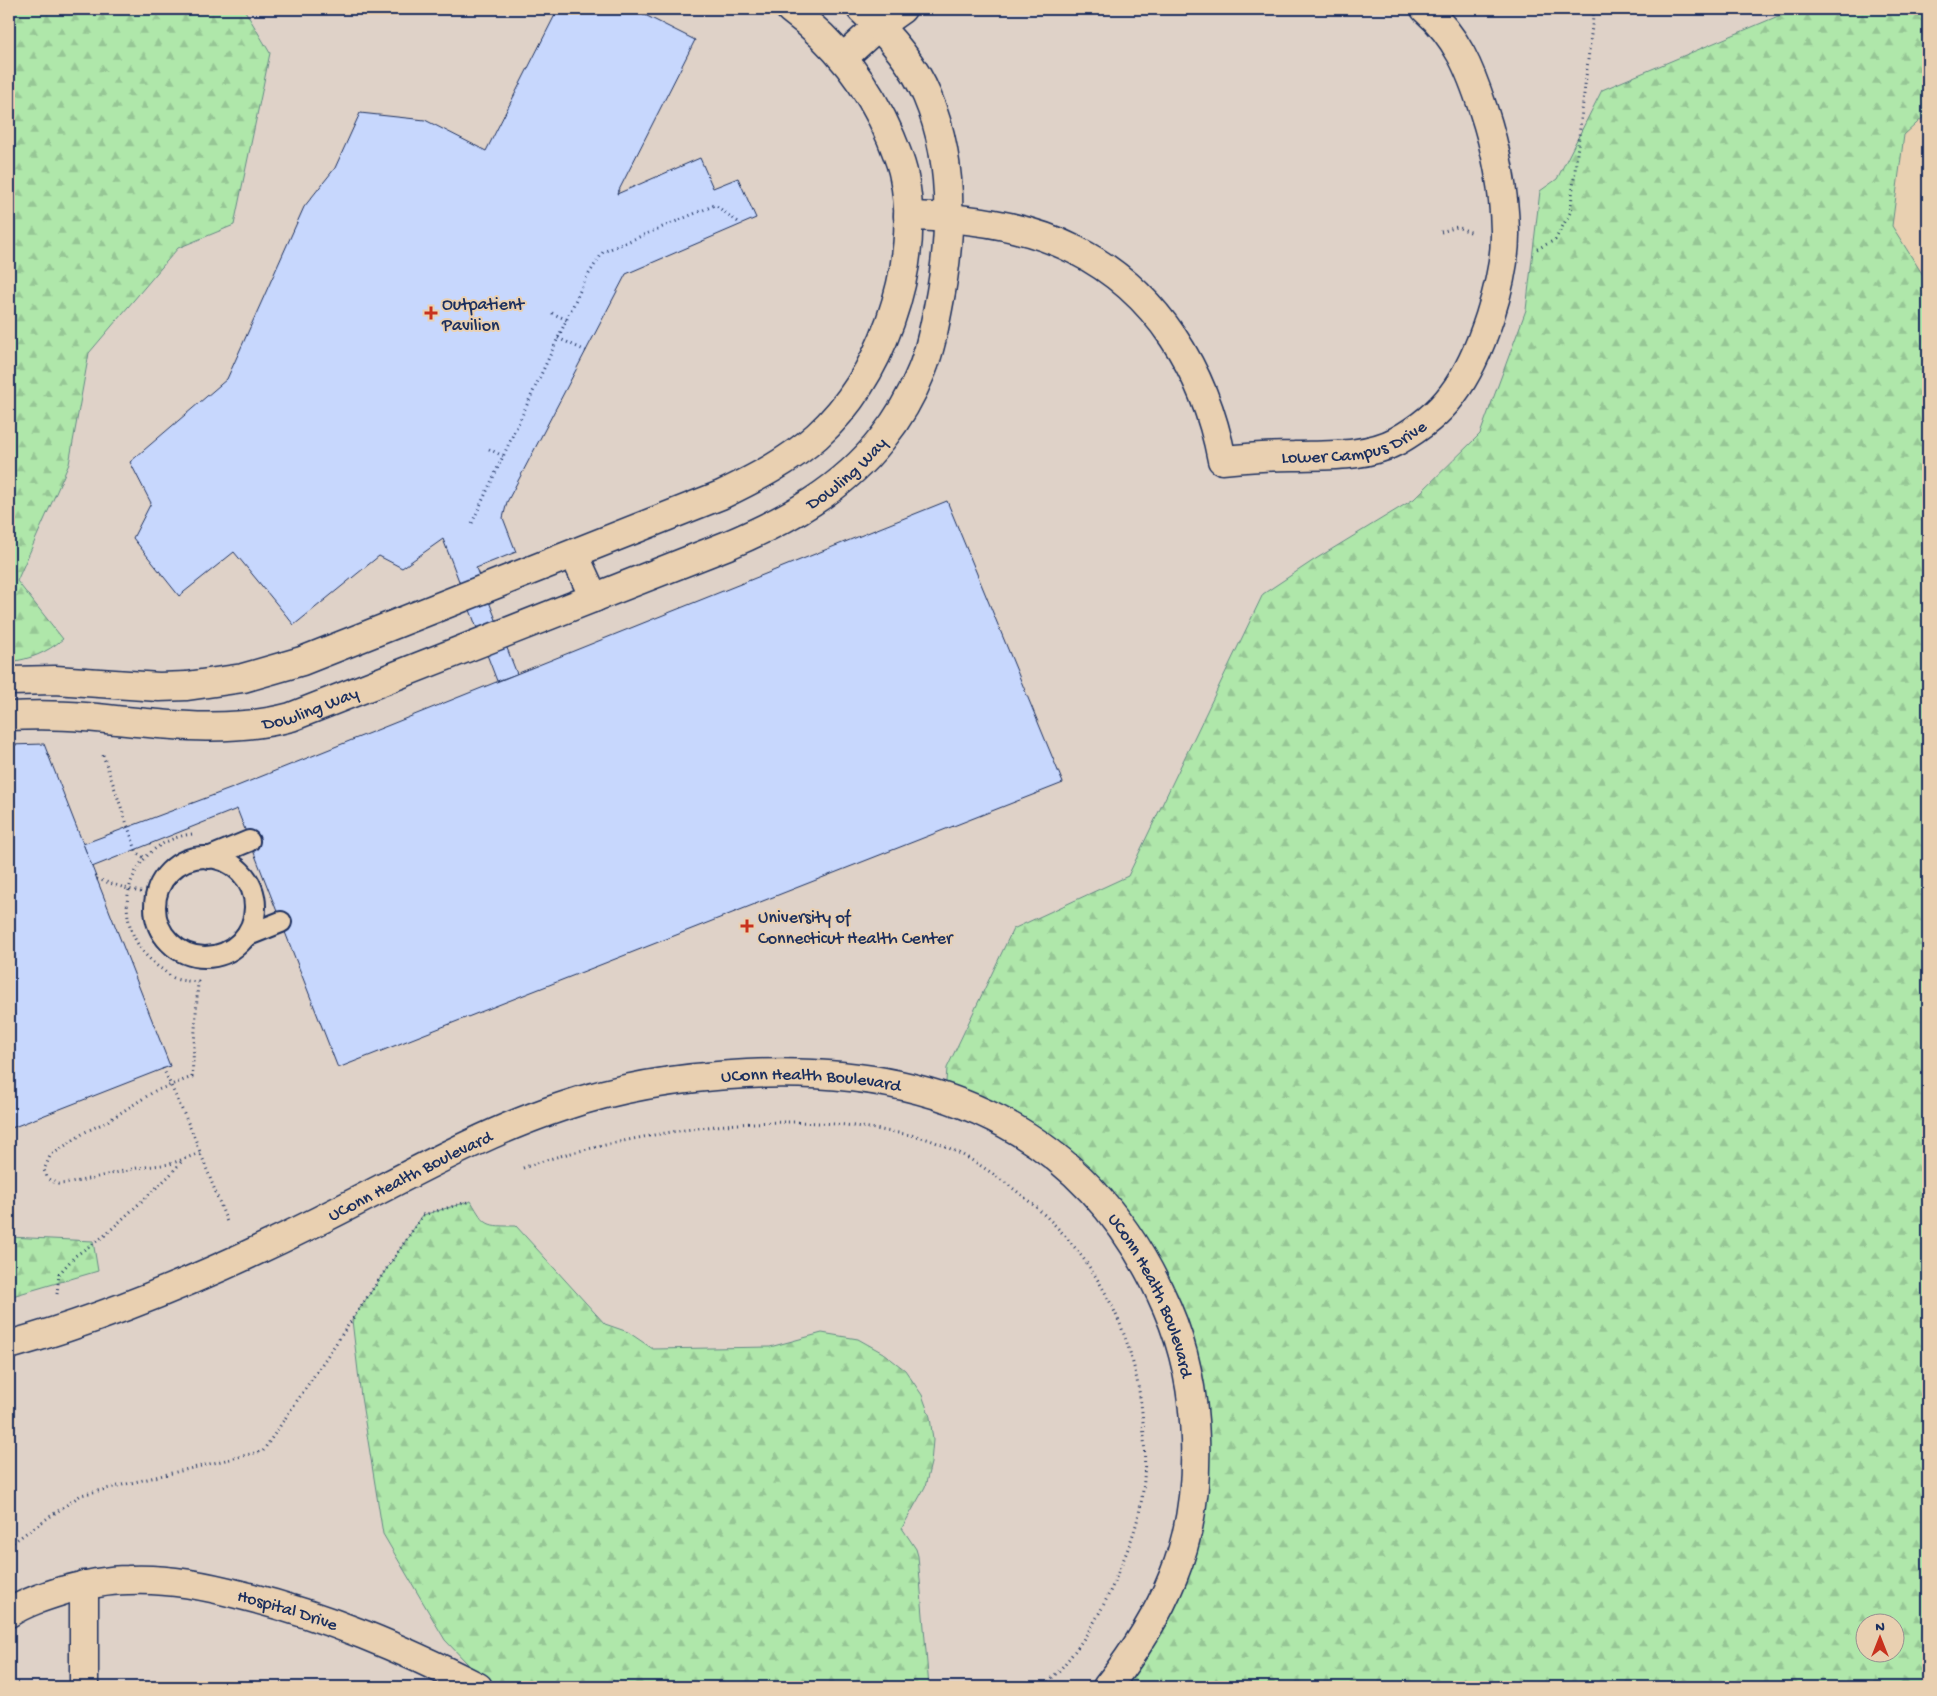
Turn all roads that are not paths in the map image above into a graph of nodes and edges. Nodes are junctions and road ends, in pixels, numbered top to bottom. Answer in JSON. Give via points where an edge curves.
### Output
{"nodes":[{"id":1,"x":790,"y":9,"type":"edge"},
{"id":2,"x":902,"y":9,"type":"edge"},
{"id":3,"x":1425,"y":9,"type":"edge"},
{"id":4,"x":870,"y":17,"type":"edge"},
{"id":5,"x":843,"y":58,"type":"junction"},
{"id":6,"x":908,"y":216,"type":"junction"},
{"id":7,"x":949,"y":217,"type":"junction"},
{"id":8,"x":574,"y":554,"type":"junction"},
{"id":9,"x":594,"y":598,"type":"junction"},
{"id":10,"x":9,"y":681,"type":"edge"},
{"id":11,"x":9,"y":716,"type":"edge"},
{"id":12,"x":249,"y":841,"type":"dead end"},
{"id":13,"x":208,"y":858,"type":"junction"},
{"id":14,"x":281,"y":922,"type":"dead end"},
{"id":15,"x":246,"y":936,"type":"junction"},
{"id":16,"x":9,"y":1345,"type":"edge"},
{"id":17,"x":84,"y":1585,"type":"junction"},
{"id":18,"x":9,"y":1613,"type":"edge"},
{"id":19,"x":84,"y":1687,"type":"edge"},
{"id":20,"x":478,"y":1687,"type":"edge"},
{"id":21,"x":1107,"y":1687,"type":"edge"}],
"edges":[{"from":1,"to":5,"type":"street","via":[[822,35]]},
{"from":2,"to":4,"type":"street"},
{"from":3,"to":7,"type":"street","name":"Lower Campus Drive","via":[[1456,44],[1475,83],[1500,180],[1504,245],[1494,301],[1471,362],[1452,395],[1428,420],[1376,450],[1222,460],[1208,406],[1186,357],[1156,314],[1136,293],[1095,261],[1052,240],[988,223]]},
{"from":4,"to":5,"type":"street"},
{"from":4,"to":7,"type":"street","via":[[910,65],[926,95],[945,160]]},
{"from":5,"to":6,"type":"street","via":[[870,95],[897,153],[904,175]]},
{"from":6,"to":7,"type":"street","name":"Lower Campus Drive"},
{"from":6,"to":8,"type":"street","via":[[902,282],[882,343],[857,388],[818,435],[778,465],[749,481]]},
{"from":7,"to":9,"type":"street","name":"Dowling Way","via":[[940,298],[922,369],[899,415],[866,458],[828,492],[785,520]]},
{"from":8,"to":9,"type":"street"},
{"from":8,"to":10,"type":"street","via":[[302,661],[243,678],[159,687],[55,680]]},
{"from":9,"to":11,"type":"street","name":"Dowling Way","via":[[307,712],[274,722],[203,727],[56,715]]},
{"from":12,"to":13,"type":"lane"},
{"from":13,"to":15,"type":"lane","via":[[220,859],[235,867],[248,880],[256,913]]},
{"from":13,"to":15,"type":"lane","via":[[183,862],[169,872],[159,887],[155,904],[157,921],[164,936],[176,949],[192,956],[210,957],[227,953]]},
{"from":14,"to":15,"type":"lane"},
{"from":16,"to":21,"type":"street","name":"UConn Health Boulevard","via":[[94,1319],[196,1278],[477,1141],[530,1118],[601,1094],[708,1076],[804,1073],[848,1075],[923,1089],[985,1111],[1040,1145],[1098,1197],[1122,1226],[1157,1284],[1184,1354],[1194,1429],[1194,1468],[1184,1544],[1162,1602],[1128,1661]]},
{"from":17,"to":18,"type":"street","name":"Hospital Drive","via":[[30,1602]]},
{"from":17,"to":19,"type":"street"},
{"from":17,"to":20,"type":"street","name":"Hospital Drive","via":[[130,1580],[175,1582],[272,1603],[373,1637]]}]}
